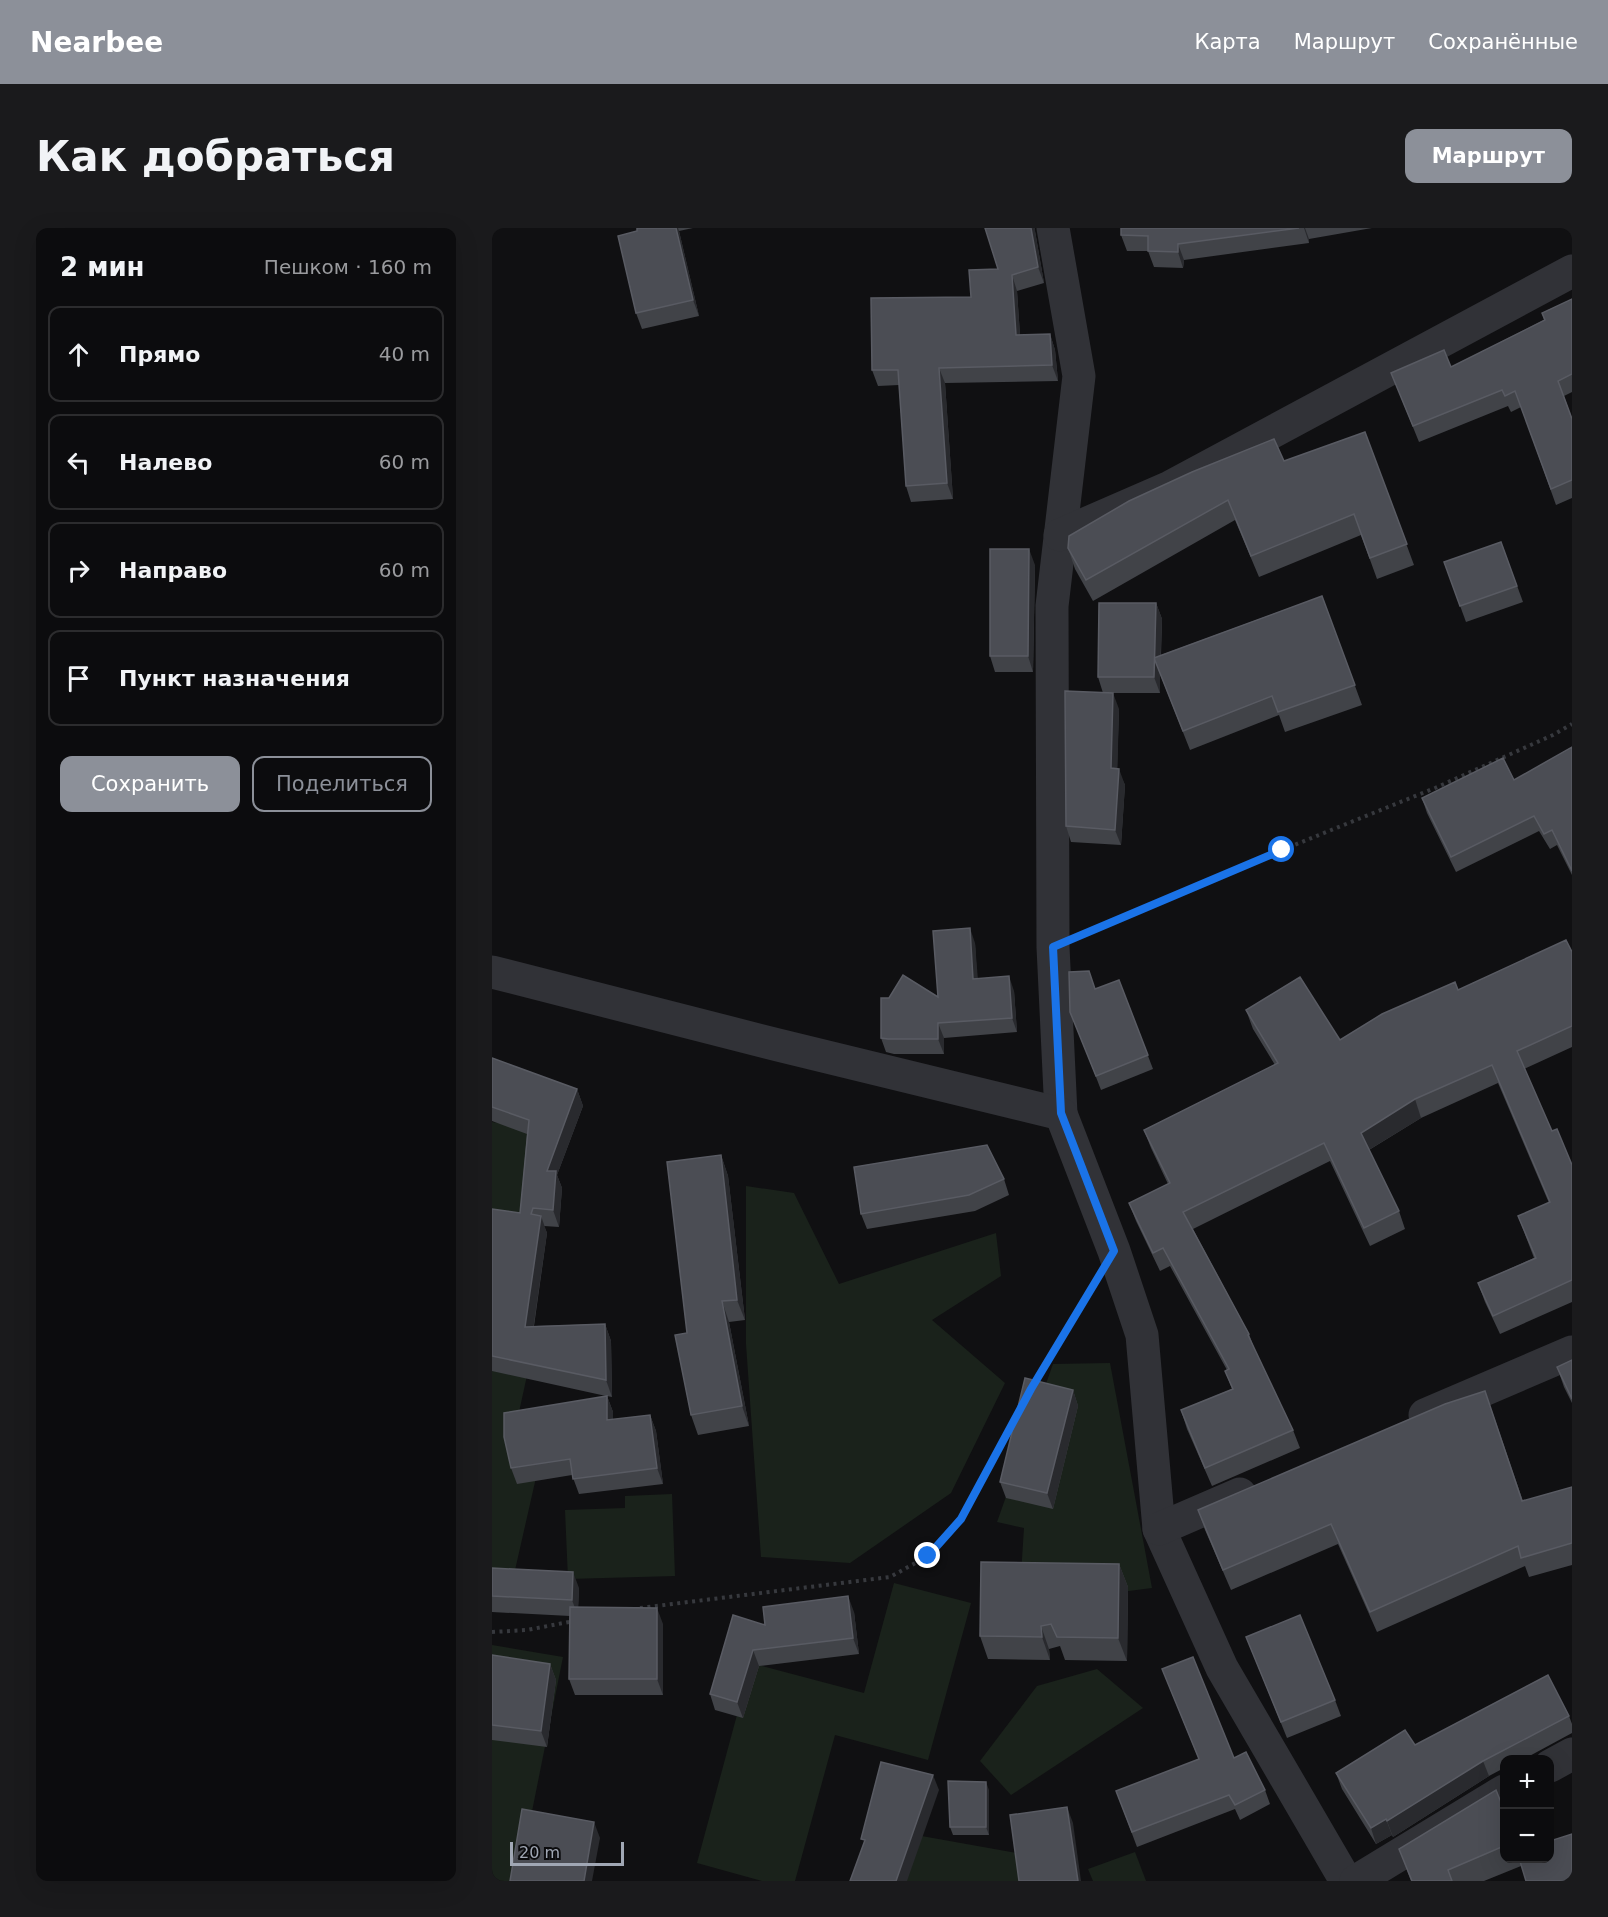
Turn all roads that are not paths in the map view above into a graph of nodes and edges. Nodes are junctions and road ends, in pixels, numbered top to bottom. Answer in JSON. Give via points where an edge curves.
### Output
{"nodes":[{"id":1,"x":1053,"y":228,"type":"edge"},
{"id":2,"x":1572,"y":271,"type":"edge"},
{"id":3,"x":1060,"y":536,"type":"junction"},
{"id":4,"x":492,"y":972,"type":"edge"},
{"id":5,"x":1061,"y":1113,"type":"junction"},
{"id":6,"x":1572,"y":1352,"type":"edge"},
{"id":7,"x":1398,"y":1426,"type":"edge"},
{"id":8,"x":1267,"y":1482,"type":"edge"},
{"id":9,"x":1159,"y":1529,"type":"junction"},
{"id":10,"x":1572,"y":1754,"type":"edge"},
{"id":11,"x":1554,"y":1764,"type":"edge"},
{"id":12,"x":1500,"y":1793,"type":"edge"},
{"id":13,"x":1346,"y":1881,"type":"edge"},
{"id":14,"x":1356,"y":1881,"type":"edge"}],
"edges":[{"from":1,"to":3,"type":"street","via":[[1080,376]]},
{"from":2,"to":3,"type":"street","via":[[1170,487]]},
{"from":3,"to":5,"type":"street","via":[[1052,606],[1053,947]]},
{"from":4,"to":5,"type":"street"},
{"from":5,"to":9,"type":"street","via":[[1142,1335]]},
{"from":6,"to":7,"type":"street"},
{"from":8,"to":9,"type":"street"},
{"from":9,"to":13,"type":"street","via":[[1222,1668]]},
{"from":10,"to":11,"type":"street"},
{"from":12,"to":14,"type":"street"}]}
